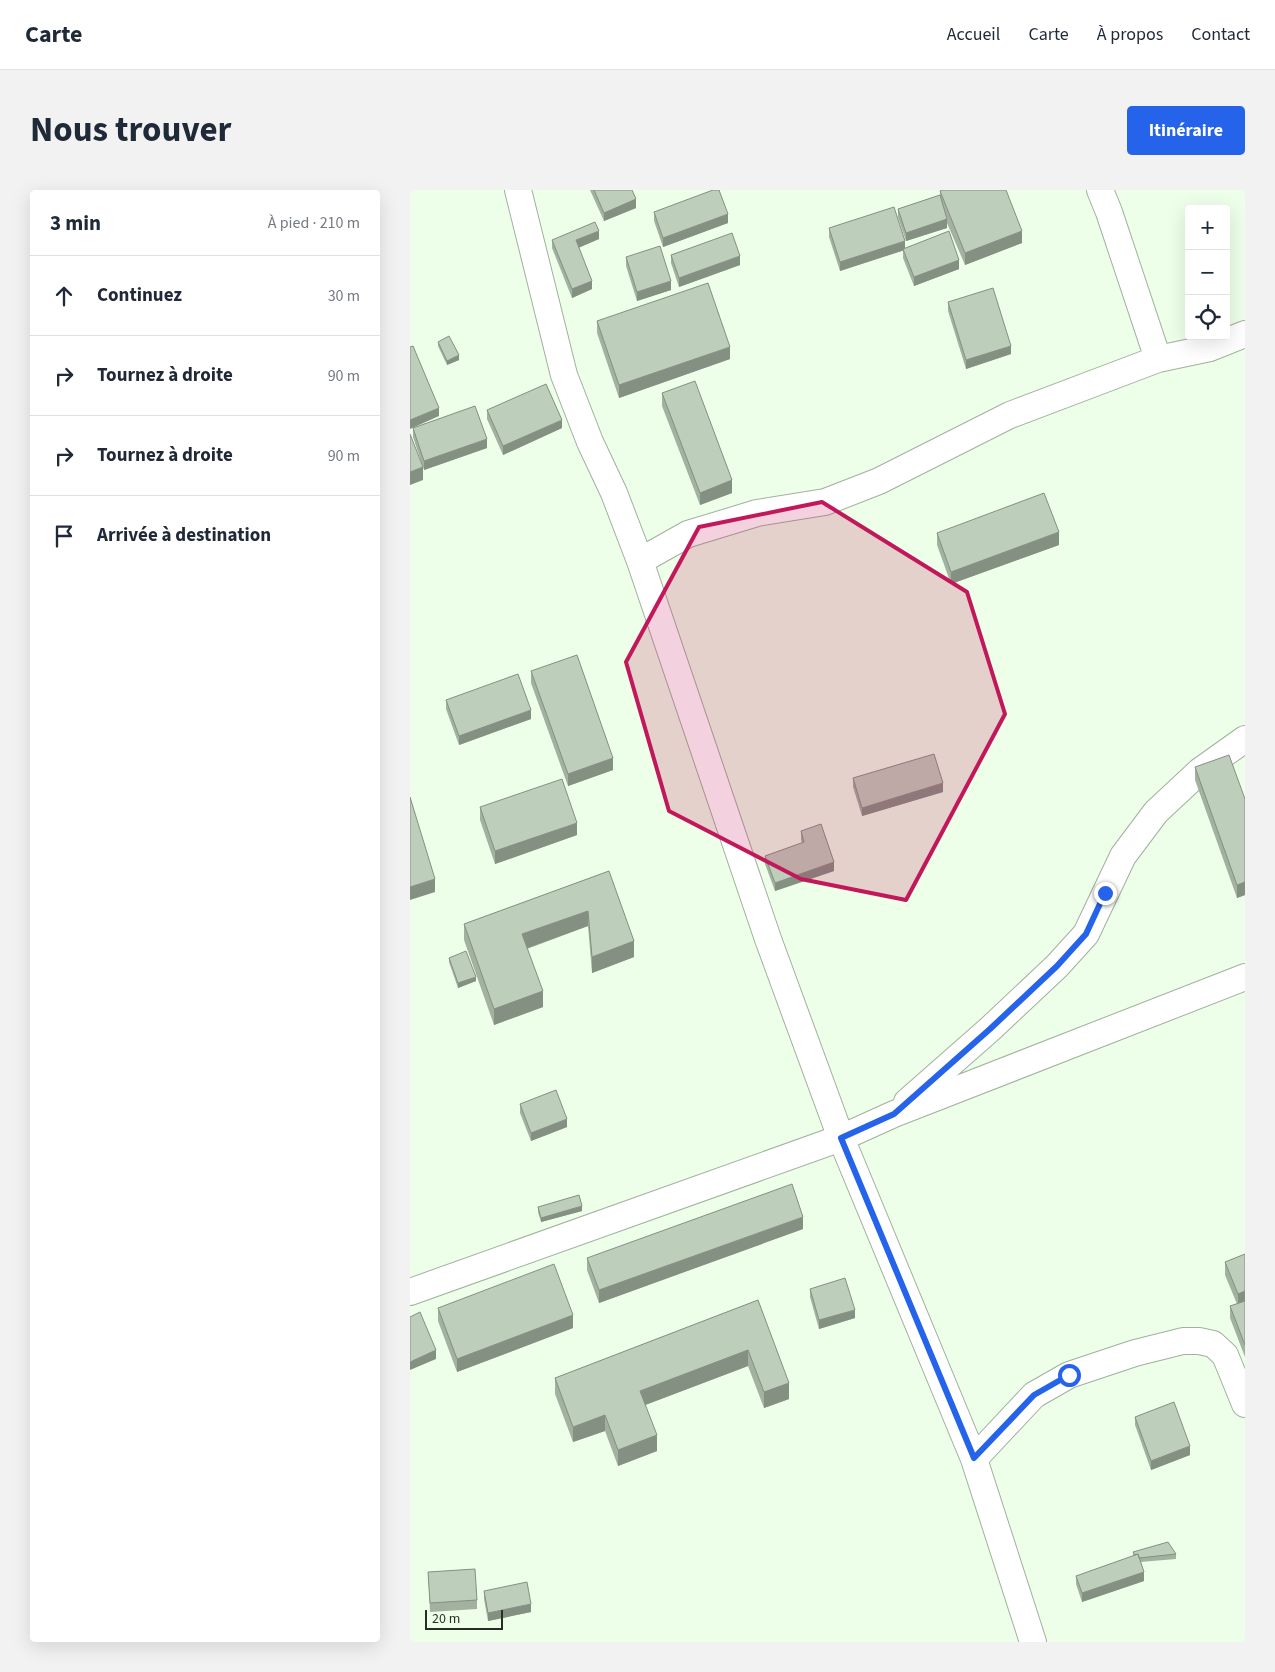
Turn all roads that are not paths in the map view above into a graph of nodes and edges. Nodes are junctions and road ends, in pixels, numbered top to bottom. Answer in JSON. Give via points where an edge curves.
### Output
{"nodes":[{"id":1,"x":518,"y":190,"type":"edge"},
{"id":2,"x":1100,"y":190,"type":"edge"},
{"id":3,"x":1245,"y":334,"type":"edge"},
{"id":4,"x":1158,"y":359,"type":"junction"},
{"id":5,"x":640,"y":561,"type":"junction"},
{"id":6,"x":1245,"y":739,"type":"edge"},
{"id":7,"x":1245,"y":977,"type":"edge"},
{"id":8,"x":894,"y":1114,"type":"junction"},
{"id":9,"x":841,"y":1138,"type":"junction"},
{"id":10,"x":410,"y":1292,"type":"edge"},
{"id":11,"x":1245,"y":1404,"type":"edge"},
{"id":12,"x":974,"y":1458,"type":"junction"},
{"id":13,"x":1033,"y":1642,"type":"edge"}],
"edges":[{"from":1,"to":5,"type":"street","via":[[564,375]]},
{"from":2,"to":4,"type":"street"},
{"from":3,"to":4,"type":"street","via":[[1210,348]]},
{"from":4,"to":5,"type":"street","via":[[1010,415],[879,480],[824,502],[757,514],[688,534]]},
{"from":5,"to":9,"type":"street","via":[[768,939]]},
{"from":6,"to":8,"type":"street","via":[[1200,771],[1156,812],[1124,856],[1086,934],[1057,966]]},
{"from":7,"to":8,"type":"street"},
{"from":8,"to":9,"type":"street"},
{"from":9,"to":10,"type":"street"},
{"from":9,"to":12,"type":"street"},
{"from":11,"to":12,"type":"street","via":[[1225,1355],[1213,1344],[1183,1341],[1069,1375],[1034,1395]]},
{"from":12,"to":13,"type":"street"}]}
